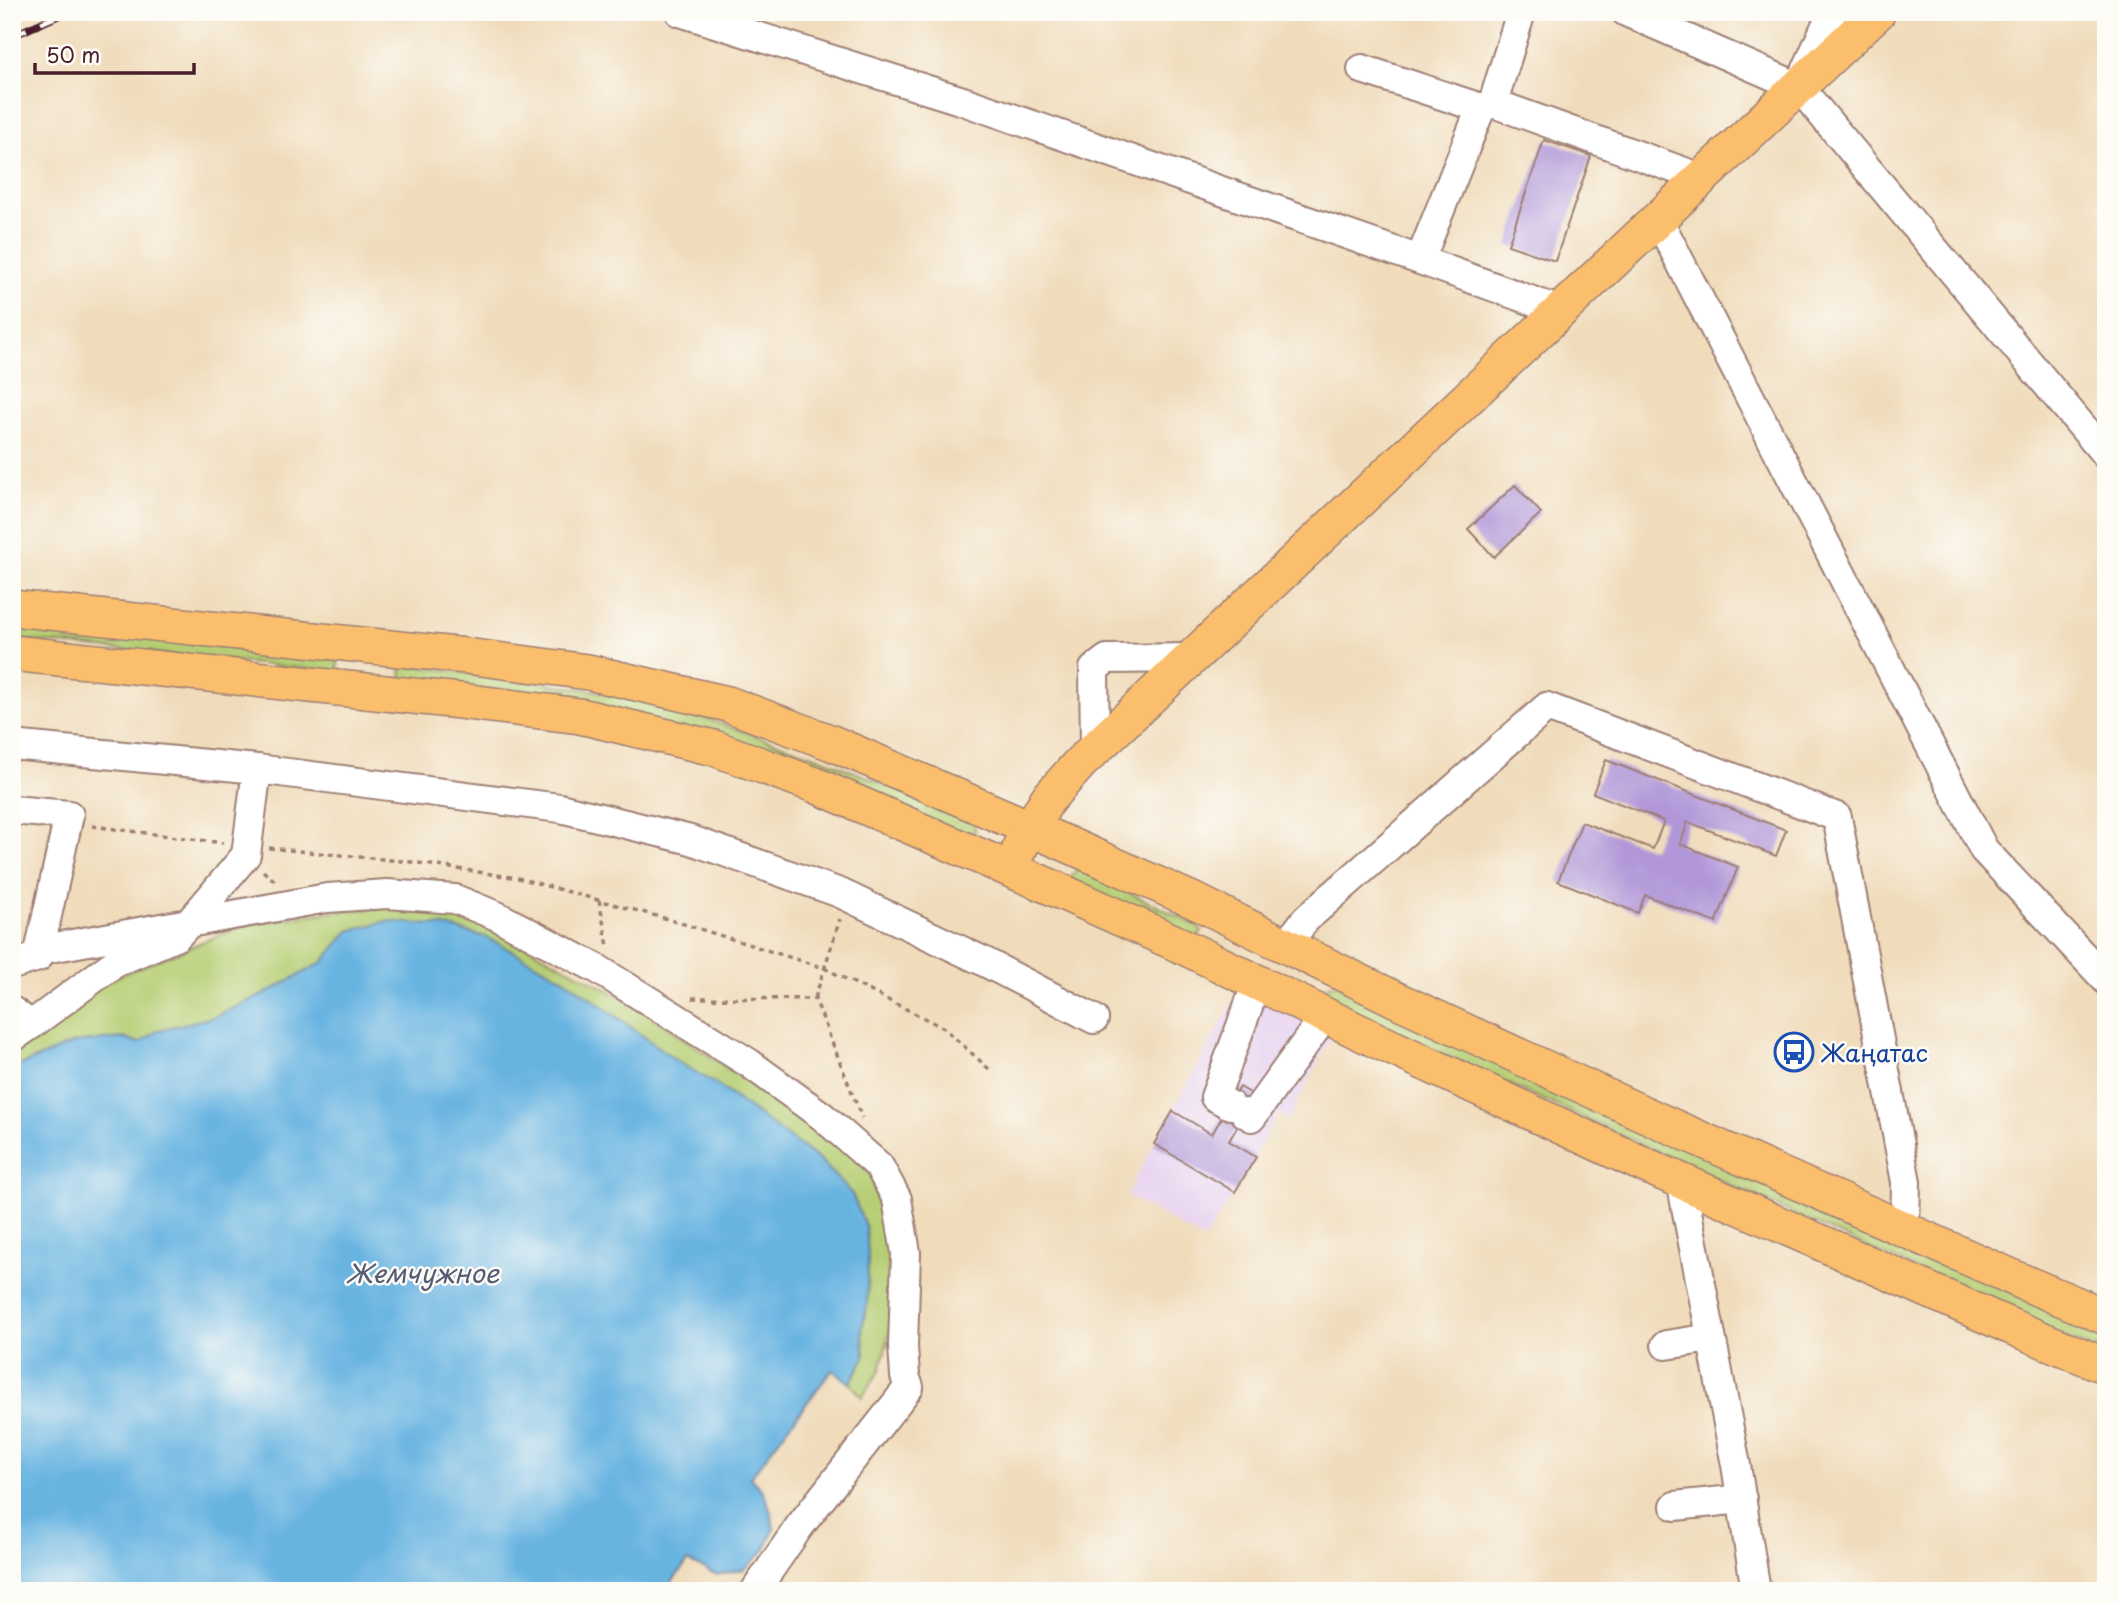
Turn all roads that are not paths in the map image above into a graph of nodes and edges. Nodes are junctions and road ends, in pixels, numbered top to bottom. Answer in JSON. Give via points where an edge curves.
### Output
{"nodes":[{"id":1,"x":680,"y":12,"type":"edge"},
{"id":2,"x":1521,"y":12,"type":"edge"},
{"id":3,"x":1626,"y":12,"type":"edge"},
{"id":4,"x":1832,"y":12,"type":"edge"},
{"id":5,"x":1878,"y":12,"type":"edge"},
{"id":6,"x":1362,"y":69,"type":"dead end"},
{"id":7,"x":1799,"y":86,"type":"junction"},
{"id":8,"x":1487,"y":105,"type":"junction"},
{"id":9,"x":1701,"y":178,"type":"junction"},
{"id":10,"x":1658,"y":219,"type":"junction"},
{"id":11,"x":1420,"y":260,"type":"junction"},
{"id":12,"x":1560,"y":311,"type":"junction"},
{"id":13,"x":2106,"y":455,"type":"edge"},
{"id":14,"x":12,"y":608,"type":"edge"},
{"id":15,"x":372,"y":646,"type":"junction"},
{"id":16,"x":12,"y":653,"type":"edge"},
{"id":17,"x":1192,"y":658,"type":"junction"},
{"id":18,"x":367,"y":691,"type":"junction"},
{"id":19,"x":12,"y":745,"type":"edge"},
{"id":20,"x":1095,"y":749,"type":"junction"},
{"id":21,"x":257,"y":769,"type":"junction"},
{"id":22,"x":12,"y":810,"type":"edge"},
{"id":23,"x":1030,"y":828,"type":"junction"},
{"id":24,"x":1010,"y":869,"type":"junction"},
{"id":25,"x":189,"y":923,"type":"junction"},
{"id":26,"x":1286,"y":945,"type":"junction"},
{"id":27,"x":39,"y":950,"type":"junction"},
{"id":28,"x":12,"y":965,"type":"edge"},
{"id":29,"x":2106,"y":980,"type":"edge"},
{"id":30,"x":1261,"y":984,"type":"junction"},
{"id":31,"x":1325,"y":1016,"type":"junction"},
{"id":32,"x":1094,"y":1019,"type":"dead end"},
{"id":33,"x":19,"y":1025,"type":"edge"},
{"id":34,"x":1681,"y":1181,"type":"junction"},
{"id":35,"x":1905,"y":1230,"type":"junction"},
{"id":36,"x":2106,"y":1317,"type":"edge"},
{"id":37,"x":1711,"y":1338,"type":"junction"},
{"id":38,"x":1666,"y":1345,"type":"dead end"},
{"id":39,"x":2106,"y":1366,"type":"edge"},
{"id":40,"x":1742,"y":1499,"type":"junction"},
{"id":41,"x":1675,"y":1506,"type":"dead end"},
{"id":42,"x":755,"y":1591,"type":"edge"},
{"id":43,"x":1756,"y":1591,"type":"edge"}],
"edges":[{"from":1,"to":11,"type":"street","via":[[963,101]]},
{"from":2,"to":8,"type":"street"},
{"from":3,"to":7,"type":"street"},
{"from":4,"to":7,"type":"street"},
{"from":5,"to":7,"type":"main road"},
{"from":6,"to":8,"type":"street"},
{"from":7,"to":9,"type":"main road"},
{"from":7,"to":13,"type":"street"},
{"from":8,"to":9,"type":"street"},
{"from":8,"to":11,"type":"street"},
{"from":9,"to":10,"type":"main road"},
{"from":10,"to":12,"type":"main road"},
{"from":10,"to":29,"type":"street","via":[[1984,850]]},
{"from":11,"to":12,"type":"street"},
{"from":12,"to":17,"type":"main road"},
{"from":14,"to":15,"type":"main road"},
{"from":15,"to":18,"type":"street"},
{"from":15,"to":23,"type":"main road","via":[[588,672],[728,704]]},
{"from":16,"to":18,"type":"main road"},
{"from":17,"to":20,"type":"main road"},
{"from":17,"to":20,"type":"street","via":[[1107,659],[1094,669]]},
{"from":18,"to":24,"type":"main road","via":[[580,716],[714,748],[815,785]]},
{"from":19,"to":21,"type":"street"},
{"from":20,"to":23,"type":"main road","via":[[1047,800]]},
{"from":21,"to":25,"type":"street","via":[[247,850]]},
{"from":21,"to":32,"type":"street","via":[[560,808],[691,840],[847,897]]},
{"from":22,"to":27,"type":"street","via":[[69,815]]},
{"from":23,"to":24,"type":"main road"},
{"from":23,"to":26,"type":"main road"},
{"from":24,"to":30,"type":"main road"},
{"from":25,"to":27,"type":"street"},
{"from":25,"to":33,"type":"street","via":[[177,936],[116,962]]},
{"from":25,"to":42,"type":"street","via":[[327,898],[387,894],[455,899],[497,916],[614,980],[749,1063],[822,1116],[879,1166],[897,1199],[906,1253],[903,1346],[909,1387]]},
{"from":26,"to":30,"type":"main road"},
{"from":26,"to":35,"type":"main road","via":[[1655,1119]]},
{"from":26,"to":35,"type":"street","via":[[1306,919],[1547,707],[1837,817],[1906,1182]]},
{"from":27,"to":28,"type":"street","via":[[38,957]]},
{"from":30,"to":31,"type":"main road"},
{"from":30,"to":31,"type":"street","via":[[1215,1097],[1252,1117]]},
{"from":31,"to":34,"type":"main road"},
{"from":34,"to":37,"type":"street"},
{"from":34,"to":39,"type":"main road"},
{"from":35,"to":36,"type":"main road"},
{"from":37,"to":38,"type":"street"},
{"from":37,"to":40,"type":"street"},
{"from":40,"to":41,"type":"street"},
{"from":40,"to":43,"type":"street"}]}
